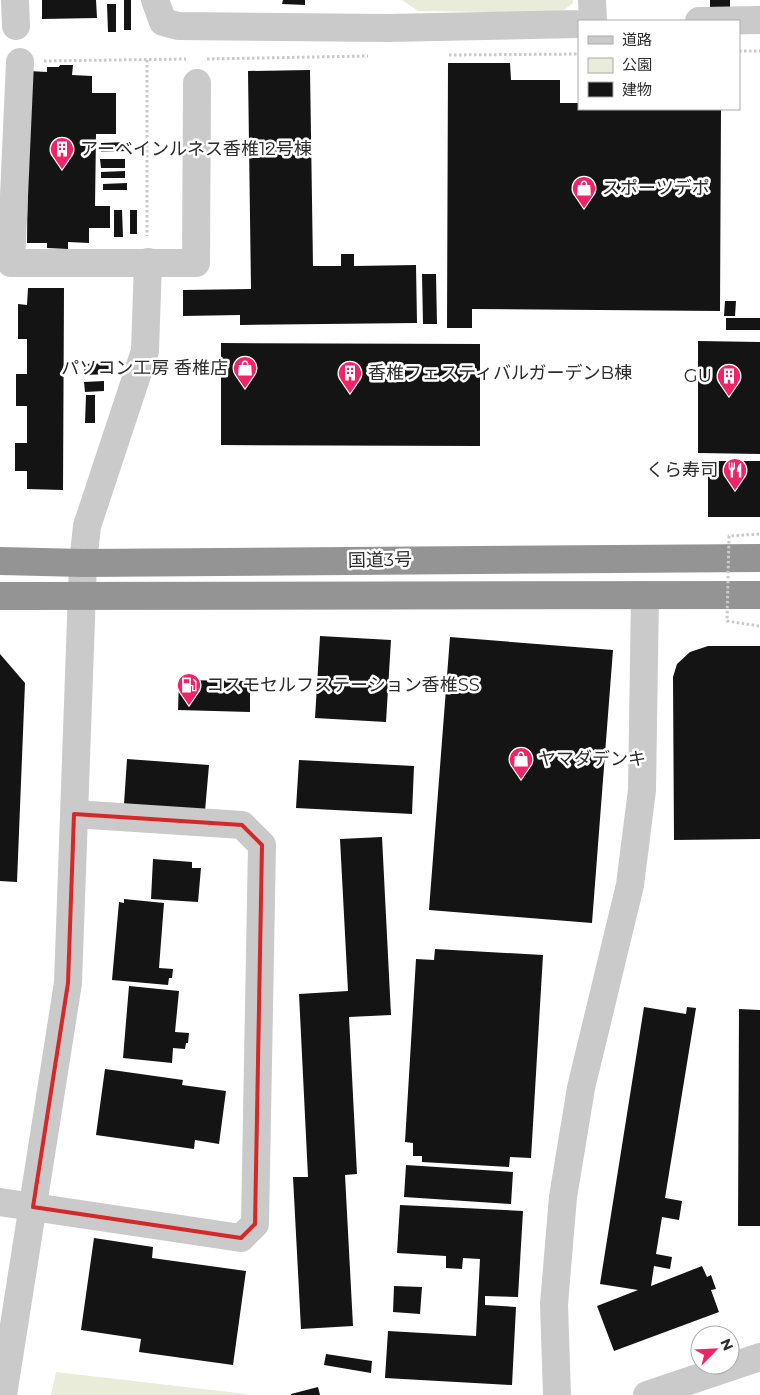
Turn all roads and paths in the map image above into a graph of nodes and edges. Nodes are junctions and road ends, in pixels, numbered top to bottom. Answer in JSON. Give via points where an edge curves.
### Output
{"nodes":[{"id":1,"x":155,"y":0,"type":"edge"},
{"id":2,"x":592,"y":0,"type":"edge"},
{"id":3,"x":593,"y":20,"type":"edge"},
{"id":4,"x":740,"y":20,"type":"edge"},
{"id":5,"x":760,"y":20,"type":"edge"},
{"id":6,"x":578,"y":24,"type":"edge"},
{"id":7,"x":760,"y":51,"type":"edge"},
{"id":8,"x":740,"y":52,"type":"edge"},
{"id":9,"x":179,"y":59,"type":"dead end"},
{"id":10,"x":147,"y":60,"type":"junction"},
{"id":11,"x":20,"y":62,"type":"joint"},
{"id":12,"x":198,"y":83,"type":"dead end"},
{"id":13,"x":148,"y":262,"type":"junction"},
{"id":14,"x":760,"y":534,"type":"edge"},
{"id":15,"x":760,"y":558,"type":"edge"},
{"id":16,"x":0,"y":560,"type":"edge"},
{"id":17,"x":83,"y":563,"type":"junction"},
{"id":18,"x":82,"y":595,"type":"junction"},
{"id":19,"x":645,"y":595,"type":"junction"},
{"id":20,"x":760,"y":595,"type":"edge"},
{"id":21,"x":0,"y":596,"type":"edge"},
{"id":22,"x":759,"y":626,"type":"dead end"},
{"id":23,"x":74,"y":814,"type":"junction"},
{"id":24,"x":0,"y":1202,"type":"edge"},
{"id":25,"x":33,"y":1207,"type":"junction"},
{"id":26,"x":760,"y":1357,"type":"edge"},
{"id":27,"x":3,"y":1395,"type":"edge"},
{"id":28,"x":557,"y":1395,"type":"edge"},
{"id":29,"x":647,"y":1395,"type":"edge"}],
"edges":[{"from":1,"to":6,"type":"street","via":[[164,22],[178,26],[387,28]]},
{"from":2,"to":3,"type":"street"},
{"from":4,"to":5,"type":"street"},
{"from":7,"to":8,"type":"path"},
{"from":9,"to":10,"type":"path"},
{"from":10,"to":11,"type":"path"},
{"from":10,"to":13,"type":"path"},
{"from":11,"to":13,"type":"street","via":[[12,263]]},
{"from":12,"to":13,"type":"street","via":[[196,263]]},
{"from":13,"to":17,"type":"street","via":[[145,350],[88,526]]},
{"from":14,"to":22,"type":"path","bridge":true,"via":[[729,536],[727,621]]},
{"from":15,"to":17,"type":"highway","name":"国道3号"},
{"from":16,"to":17,"type":"highway","name":"国道3号"},
{"from":17,"to":18,"type":"street"},
{"from":18,"to":19,"type":"highway","name":"国道3号"},
{"from":18,"to":21,"type":"highway","name":"国道3号"},
{"from":18,"to":23,"type":"street"},
{"from":19,"to":20,"type":"highway","name":"国道3号"},
{"from":19,"to":28,"type":"street","via":[[642,790],[630,885],[581,1088],[563,1197],[554,1304]]},
{"from":23,"to":25,"type":"street","via":[[68,983]]},
{"from":23,"to":25,"type":"street","via":[[242,826],[262,845],[255,1224],[241,1238]]},
{"from":24,"to":25,"type":"street"},
{"from":25,"to":27,"type":"street"},
{"from":26,"to":29,"type":"street"}]}
